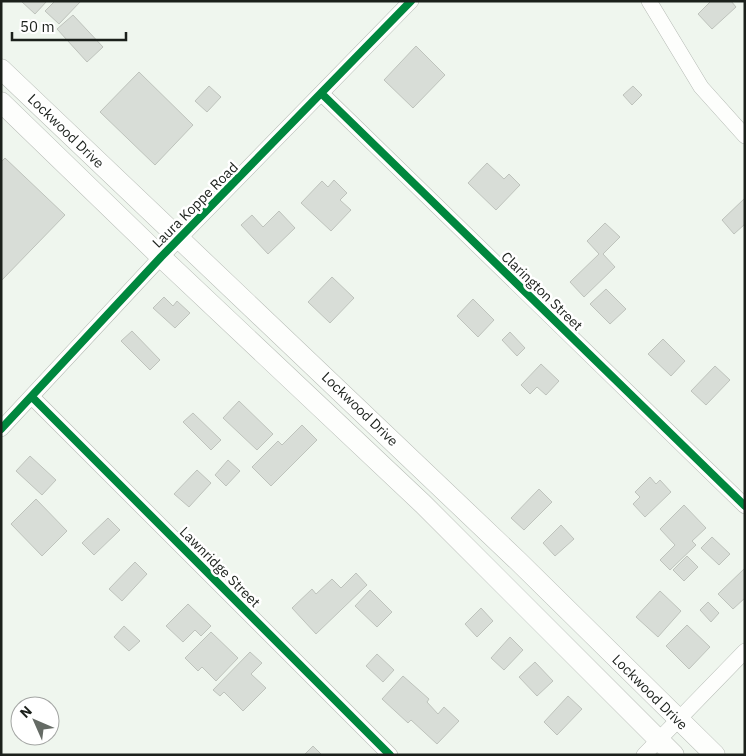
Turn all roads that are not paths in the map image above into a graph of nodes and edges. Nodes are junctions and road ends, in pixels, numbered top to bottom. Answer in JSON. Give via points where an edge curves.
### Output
{"nodes":[{"id":1,"x":411,"y":1,"type":"edge"},
{"id":2,"x":648,"y":1,"type":"edge"},
{"id":3,"x":1,"y":69,"type":"edge"},
{"id":4,"x":322,"y":94,"type":"junction"},
{"id":5,"x":1,"y":102,"type":"edge"},
{"id":6,"x":745,"y":136,"type":"edge"},
{"id":7,"x":178,"y":240,"type":"junction"},
{"id":8,"x":161,"y":257,"type":"junction"},
{"id":9,"x":32,"y":397,"type":"junction"},
{"id":10,"x":1,"y":429,"type":"edge"},
{"id":11,"x":745,"y":506,"type":"edge"},
{"id":12,"x":745,"y":651,"type":"edge"},
{"id":13,"x":678,"y":720,"type":"junction"},
{"id":14,"x":659,"y":740,"type":"junction"},
{"id":15,"x":390,"y":755,"type":"edge"},
{"id":16,"x":644,"y":755,"type":"edge"},
{"id":17,"x":674,"y":755,"type":"edge"},
{"id":18,"x":715,"y":755,"type":"edge"}],
"edges":[{"from":1,"to":4,"type":"street","name":"Laura Koppe Road"},
{"from":2,"to":6,"type":"street","via":[[701,87]]},
{"from":3,"to":7,"type":"main road","name":"Lockwood Drive"},
{"from":4,"to":7,"type":"street","name":"Laura Koppe Road"},
{"from":4,"to":11,"type":"street","name":"Clarington Street"},
{"from":5,"to":8,"type":"main road","name":"Lockwood Drive"},
{"from":7,"to":8,"type":"street","name":"Laura Koppe Road"},
{"from":7,"to":13,"type":"main road","name":"Lockwood Drive","via":[[455,500]]},
{"from":8,"to":9,"type":"street","name":"Laura Koppe Road"},
{"from":8,"to":14,"type":"main road","name":"Lockwood Drive","via":[[423,504]]},
{"from":9,"to":10,"type":"street","name":"Laura Koppe Road"},
{"from":9,"to":15,"type":"street","name":"Lawnridge Street"},
{"from":12,"to":13,"type":"street"},
{"from":13,"to":14,"type":"street"},
{"from":13,"to":18,"type":"main road","name":"Lockwood Drive"},
{"from":14,"to":16,"type":"street"},
{"from":14,"to":17,"type":"main road","name":"Lockwood Drive"}]}
